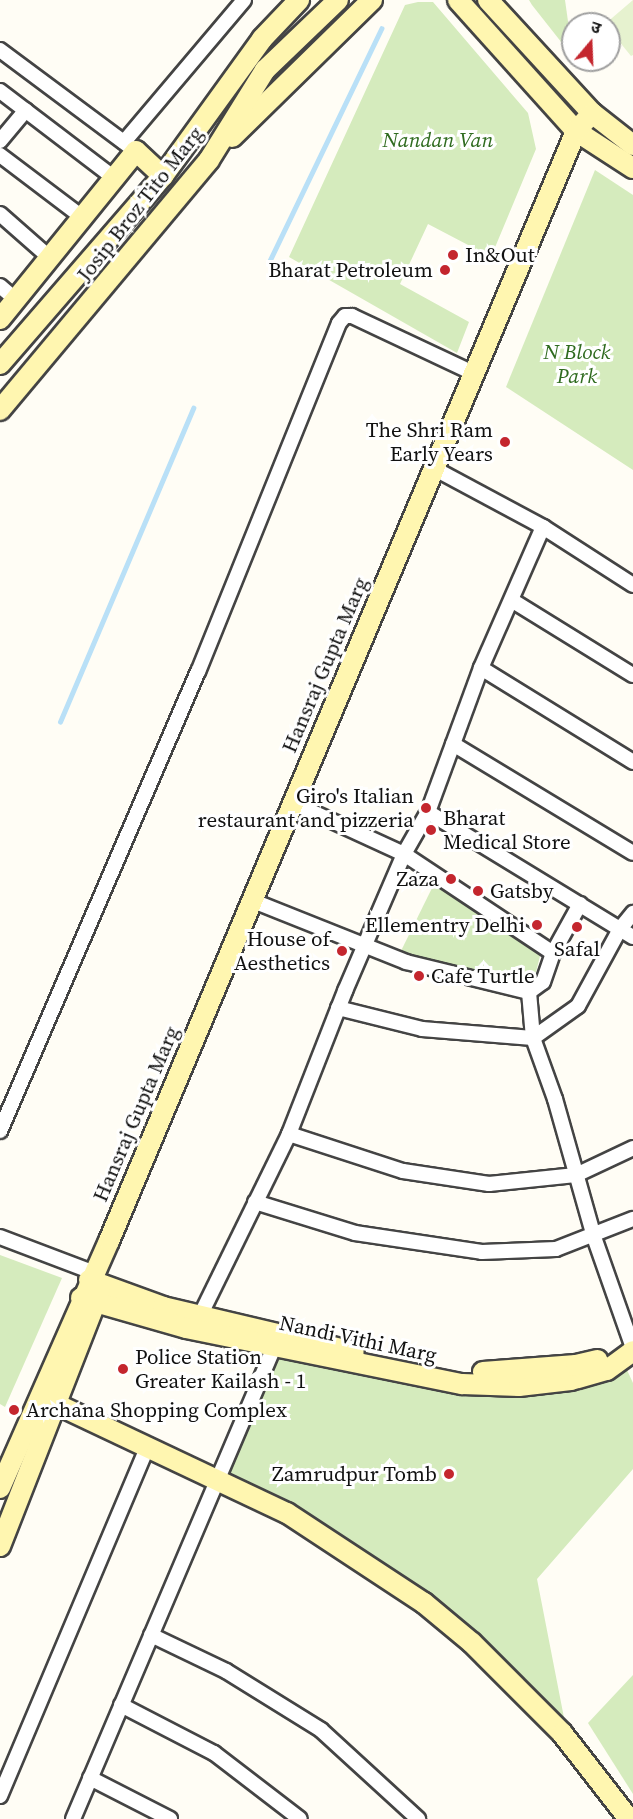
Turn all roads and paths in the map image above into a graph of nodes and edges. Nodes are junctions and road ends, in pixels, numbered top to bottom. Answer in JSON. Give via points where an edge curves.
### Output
{"nodes":[{"id":1,"x":244,"y":0,"type":"edge"},
{"id":2,"x":299,"y":0,"type":"edge"},
{"id":3,"x":338,"y":0,"type":"edge"},
{"id":4,"x":372,"y":0,"type":"edge"},
{"id":5,"x":458,"y":0,"type":"edge"},
{"id":6,"x":493,"y":4,"type":"edge"},
{"id":7,"x":0,"y":50,"type":"edge"},
{"id":8,"x":0,"y":90,"type":"edge"},
{"id":9,"x":26,"y":110,"type":"junction"},
{"id":10,"x":592,"y":113,"type":"junction"},
{"id":11,"x":576,"y":131,"type":"junction"},
{"id":12,"x":0,"y":141,"type":"edge"},
{"id":13,"x":633,"y":145,"type":"edge"},
{"id":14,"x":130,"y":146,"type":"junction"},
{"id":15,"x":0,"y":155,"type":"edge"},
{"id":16,"x":209,"y":160,"type":"junction"},
{"id":17,"x":633,"y":168,"type":"edge"},
{"id":18,"x":163,"y":176,"type":"junction"},
{"id":19,"x":114,"y":178,"type":"junction"},
{"id":20,"x":0,"y":214,"type":"edge"},
{"id":21,"x":82,"y":217,"type":"junction"},
{"id":22,"x":50,"y":258,"type":"junction"},
{"id":23,"x":0,"y":286,"type":"edge"},
{"id":24,"x":16,"y":300,"type":"junction"},
{"id":25,"x":0,"y":319,"type":"edge"},
{"id":26,"x":0,"y":364,"type":"edge"},
{"id":27,"x":475,"y":374,"type":"junction"},
{"id":28,"x":0,"y":410,"type":"edge"},
{"id":29,"x":435,"y":469,"type":"junction"},
{"id":30,"x":543,"y":527,"type":"junction"},
{"id":31,"x":633,"y":585,"type":"edge"},
{"id":32,"x":513,"y":601,"type":"junction"},
{"id":33,"x":481,"y":668,"type":"junction"},
{"id":34,"x":633,"y":675,"type":"edge"},
{"id":35,"x":453,"y":744,"type":"junction"},
{"id":36,"x":633,"y":762,"type":"edge"},
{"id":37,"x":292,"y":803,"type":"junction"},
{"id":38,"x":428,"y":812,"type":"junction"},
{"id":39,"x":633,"y":853,"type":"edge"},
{"id":40,"x":404,"y":854,"type":"junction"},
{"id":41,"x":251,"y":900,"type":"junction"},
{"id":42,"x":580,"y":904,"type":"junction"},
{"id":43,"x":633,"y":914,"type":"edge"},
{"id":44,"x":620,"y":928,"type":"junction"},
{"id":45,"x":633,"y":937,"type":"edge"},
{"id":46,"x":365,"y":946,"type":"junction"},
{"id":47,"x":553,"y":953,"type":"junction"},
{"id":48,"x":529,"y":992,"type":"junction"},
{"id":49,"x":338,"y":1008,"type":"junction"},
{"id":50,"x":533,"y":1038,"type":"junction"},
{"id":51,"x":0,"y":1131,"type":"edge"},
{"id":52,"x":289,"y":1134,"type":"junction"},
{"id":53,"x":633,"y":1148,"type":"edge"},
{"id":54,"x":576,"y":1175,"type":"junction"},
{"id":55,"x":255,"y":1202,"type":"junction"},
{"id":56,"x":633,"y":1219,"type":"edge"},
{"id":57,"x":0,"y":1237,"type":"edge"},
{"id":58,"x":594,"y":1237,"type":"junction"},
{"id":59,"x":92,"y":1288,"type":"junction"},
{"id":60,"x":200,"y":1316,"type":"junction"},
{"id":61,"x":278,"y":1339,"type":"junction"},
{"id":62,"x":630,"y":1352,"type":"edge"},
{"id":63,"x":56,"y":1404,"type":"junction"},
{"id":64,"x":148,"y":1445,"type":"junction"},
{"id":65,"x":218,"y":1477,"type":"junction"},
{"id":66,"x":0,"y":1488,"type":"edge"},
{"id":67,"x":0,"y":1546,"type":"edge"},
{"id":68,"x":151,"y":1635,"type":"junction"},
{"id":69,"x":122,"y":1705,"type":"junction"},
{"id":70,"x":90,"y":1779,"type":"junction"},
{"id":71,"x":0,"y":1796,"type":"edge"},
{"id":72,"x":73,"y":1819,"type":"edge"},
{"id":73,"x":170,"y":1819,"type":"edge"},
{"id":74,"x":300,"y":1819,"type":"edge"},
{"id":75,"x":418,"y":1819,"type":"edge"},
{"id":76,"x":628,"y":1819,"type":"edge"}],
"edges":[{"from":1,"to":14,"type":"street"},
{"from":2,"to":18,"type":"street","name":"Josip Broz Tito Marg","via":[[262,39]]},
{"from":3,"to":16,"type":"street","name":"Josip Broz Tito Marg","via":[[265,70]]},
{"from":4,"to":16,"type":"street"},
{"from":5,"to":11,"type":"street"},
{"from":6,"to":10,"type":"street"},
{"from":7,"to":14,"type":"street"},
{"from":8,"to":9,"type":"street"},
{"from":9,"to":12,"type":"street"},
{"from":9,"to":19,"type":"street"},
{"from":10,"to":11,"type":"street","name":"Hansraj Gupta Marg"},
{"from":10,"to":13,"type":"street"},
{"from":11,"to":17,"type":"street"},
{"from":11,"to":27,"type":"street","name":"Hansraj Gupta Marg"},
{"from":14,"to":18,"type":"street"},
{"from":14,"to":19,"type":"street"},
{"from":15,"to":21,"type":"street"},
{"from":16,"to":28,"type":"street","name":"Josip Broz Tito Marg"},
{"from":18,"to":26,"type":"street","name":"Josip Broz Tito Marg"},
{"from":19,"to":21,"type":"street"},
{"from":20,"to":22,"type":"street"},
{"from":21,"to":22,"type":"street"},
{"from":22,"to":24,"type":"street"},
{"from":23,"to":24,"type":"street"},
{"from":24,"to":25,"type":"street"},
{"from":27,"to":29,"type":"street","name":"Hansraj Gupta Marg"},
{"from":27,"to":51,"type":"street","via":[[352,316],[345,316],[339,323],[198,672]]},
{"from":29,"to":30,"type":"street"},
{"from":29,"to":37,"type":"street","name":"Hansraj Gupta Marg"},
{"from":30,"to":31,"type":"street"},
{"from":30,"to":32,"type":"street"},
{"from":32,"to":33,"type":"street"},
{"from":32,"to":34,"type":"street"},
{"from":33,"to":35,"type":"street"},
{"from":33,"to":36,"type":"street"},
{"from":35,"to":38,"type":"street"},
{"from":35,"to":39,"type":"street"},
{"from":37,"to":40,"type":"street"},
{"from":37,"to":41,"type":"street","name":"Hansraj Gupta Marg"},
{"from":38,"to":40,"type":"street"},
{"from":38,"to":42,"type":"street"},
{"from":40,"to":46,"type":"street"},
{"from":40,"to":47,"type":"street"},
{"from":41,"to":46,"type":"street"},
{"from":41,"to":59,"type":"street","name":"Hansraj Gupta Marg"},
{"from":42,"to":44,"type":"street"},
{"from":42,"to":47,"type":"street"},
{"from":43,"to":44,"type":"street"},
{"from":44,"to":45,"type":"street"},
{"from":44,"to":50,"type":"street","via":[[578,1006]]},
{"from":46,"to":48,"type":"street","via":[[406,962]]},
{"from":46,"to":49,"type":"street"},
{"from":47,"to":48,"type":"street","via":[[543,982]]},
{"from":48,"to":50,"type":"street"},
{"from":49,"to":50,"type":"street","via":[[422,1029]]},
{"from":49,"to":52,"type":"street"},
{"from":50,"to":54,"type":"street"},
{"from":52,"to":54,"type":"street","via":[[403,1171],[489,1184]]},
{"from":52,"to":55,"type":"street"},
{"from":53,"to":54,"type":"street"},
{"from":54,"to":58,"type":"street"},
{"from":55,"to":58,"type":"street","via":[[355,1233],[482,1252],[556,1250]]},
{"from":55,"to":60,"type":"street"},
{"from":56,"to":58,"type":"street"},
{"from":57,"to":59,"type":"street"},
{"from":58,"to":62,"type":"street"},
{"from":59,"to":60,"type":"street","name":"Nandi Vithi Marg"},
{"from":59,"to":61,"type":"street","name":"Nandi Vithi Marg","via":[[142,1318]]},
{"from":59,"to":63,"type":"street","name":"Hansraj Gupta Marg"},
{"from":59,"to":66,"type":"street","name":"Hansraj Gupta Marg"},
{"from":60,"to":61,"type":"street","name":"Nandi Vithi Marg"},
{"from":61,"to":62,"type":"street","name":"Nandi Vithi Marg","via":[[421,1378],[494,1386],[571,1380],[607,1370]]},
{"from":61,"to":65,"type":"street"},
{"from":63,"to":64,"type":"street"},
{"from":63,"to":67,"type":"street","name":"Hansraj Gupta Marg"},
{"from":64,"to":65,"type":"street"},
{"from":64,"to":71,"type":"street"},
{"from":65,"to":68,"type":"street"},
{"from":65,"to":76,"type":"street","via":[[336,1541],[424,1603],[471,1643],[562,1733]]},
{"from":68,"to":69,"type":"street"},
{"from":68,"to":75,"type":"street","via":[[226,1671],[321,1730]]},
{"from":69,"to":70,"type":"street"},
{"from":69,"to":74,"type":"street","via":[[214,1753]]},
{"from":70,"to":72,"type":"street"},
{"from":70,"to":73,"type":"street"}]}
